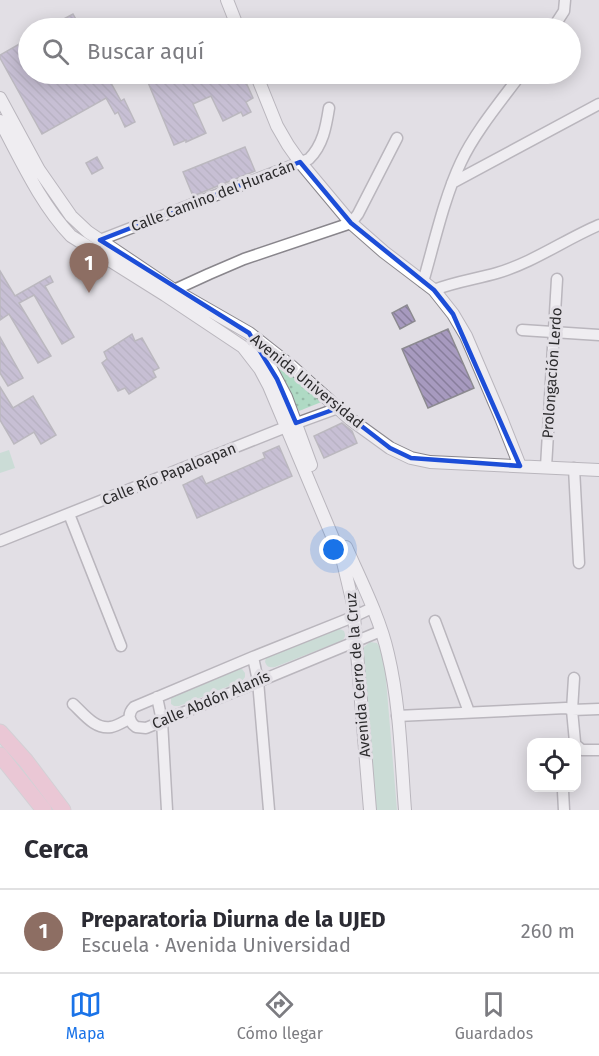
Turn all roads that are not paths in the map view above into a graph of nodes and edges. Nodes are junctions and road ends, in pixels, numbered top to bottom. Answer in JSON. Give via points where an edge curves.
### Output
{"nodes":[{"id":1,"x":227,"y":0,"type":"edge"},
{"id":2,"x":565,"y":0,"type":"edge"},
{"id":3,"x":234,"y":18,"type":"edge"},
{"id":4,"x":559,"y":18,"type":"edge"},
{"id":5,"x":260,"y":84,"type":"edge"},
{"id":6,"x":514,"y":84,"type":"edge"},
{"id":7,"x":0,"y":98,"type":"edge"},
{"id":8,"x":599,"y":104,"type":"edge"},
{"id":9,"x":329,"y":108,"type":"dead end"},
{"id":10,"x":0,"y":121,"type":"edge"},
{"id":11,"x":397,"y":138,"type":"dead end"},
{"id":12,"x":300,"y":162,"type":"junction"},
{"id":13,"x":452,"y":183,"type":"junction"},
{"id":14,"x":351,"y":223,"type":"junction"},
{"id":15,"x":599,"y":225,"type":"edge"},
{"id":16,"x":99,"y":240,"type":"junction"},
{"id":17,"x":557,"y":279,"type":"dead end"},
{"id":18,"x":428,"y":286,"type":"junction"},
{"id":19,"x":174,"y":290,"type":"junction"},
{"id":20,"x":522,"y":330,"type":"dead end"},
{"id":21,"x":554,"y":332,"type":"junction"},
{"id":22,"x":249,"y":333,"type":"junction"},
{"id":23,"x":599,"y":335,"type":"edge"},
{"id":24,"x":243,"y":347,"type":"joint"},
{"id":25,"x":338,"y":408,"type":"junction"},
{"id":26,"x":291,"y":425,"type":"junction"},
{"id":27,"x":520,"y":466,"type":"junction"},
{"id":28,"x":546,"y":467,"type":"junction"},
{"id":29,"x":574,"y":468,"type":"junction"},
{"id":30,"x":599,"y":470,"type":"edge"},
{"id":31,"x":69,"y":514,"type":"junction"},
{"id":32,"x":0,"y":542,"type":"edge"},
{"id":33,"x":579,"y":563,"type":"dead end"},
{"id":34,"x":372,"y":608,"type":"junction"},
{"id":35,"x":353,"y":617,"type":"junction"},
{"id":36,"x":435,"y":621,"type":"dead end"},
{"id":37,"x":381,"y":631,"type":"junction"},
{"id":38,"x":356,"y":641,"type":"junction"},
{"id":39,"x":121,"y":646,"type":"dead end"},
{"id":40,"x":253,"y":657,"type":"junction"},
{"id":41,"x":574,"y":678,"type":"dead end"},
{"id":42,"x":258,"y":681,"type":"junction"},
{"id":43,"x":157,"y":697,"type":"junction"},
{"id":44,"x":73,"y":704,"type":"dead end"},
{"id":45,"x":599,"y":709,"type":"edge"},
{"id":46,"x":572,"y":710,"type":"junction"},
{"id":47,"x":469,"y":712,"type":"junction"},
{"id":48,"x":397,"y":716,"type":"junction"},
{"id":49,"x":129,"y":719,"type":"junction"},
{"id":50,"x":162,"y":721,"type":"junction"},
{"id":51,"x":0,"y":732,"type":"edge"},
{"id":52,"x":576,"y":738,"type":"edge"},
{"id":53,"x":581,"y":749,"type":"edge"},
{"id":54,"x":599,"y":750,"type":"edge"},
{"id":55,"x":0,"y":755,"type":"edge"},
{"id":56,"x":563,"y":792,"type":"edge"},
{"id":57,"x":41,"y":807,"type":"edge"},
{"id":58,"x":63,"y":810,"type":"edge"},
{"id":59,"x":167,"y":810,"type":"edge"},
{"id":60,"x":269,"y":810,"type":"edge"},
{"id":61,"x":370,"y":810,"type":"edge"},
{"id":62,"x":405,"y":810,"type":"edge"},
{"id":63,"x":564,"y":810,"type":"edge"}],
"edges":[{"from":1,"to":3,"type":"street"},
{"from":2,"to":4,"type":"street"},
{"from":5,"to":12,"type":"street","via":[[277,126]]},
{"from":6,"to":13,"type":"street","via":[[469,148]]},
{"from":7,"to":16,"type":"street","name":"Avenida Universidad","via":[[39,170],[71,216]]},
{"from":8,"to":13,"type":"street"},
{"from":9,"to":12,"type":"street","name":"Calle Camino del Huracán","via":[[322,141],[309,159]]},
{"from":10,"to":24,"type":"street","name":"Avenida Universidad","via":[[45,202],[71,236]]},
{"from":11,"to":14,"type":"street"},
{"from":12,"to":14,"type":"street"},
{"from":12,"to":16,"type":"street","name":"Calle Camino del Huracán"},
{"from":13,"to":18,"type":"street"},
{"from":14,"to":18,"type":"street"},
{"from":14,"to":19,"type":"street","via":[[244,259]]},
{"from":15,"to":18,"type":"street","via":[[497,273]]},
{"from":16,"to":19,"type":"street","name":"Avenida Universidad"},
{"from":17,"to":21,"type":"street","name":"Prolongación Lerdo"},
{"from":18,"to":27,"type":"street","via":[[466,336]]},
{"from":19,"to":22,"type":"street","name":"Avenida Universidad"},
{"from":20,"to":21,"type":"street"},
{"from":21,"to":23,"type":"street"},
{"from":21,"to":28,"type":"street","name":"Prolongación Lerdo"},
{"from":22,"to":25,"type":"street","name":"Avenida Universidad"},
{"from":22,"to":26,"type":"street","name":"Avenida Cerro de la Cruz","via":[[286,397]]},
{"from":24,"to":26,"type":"street","name":"Avenida Cerro de la Cruz"},
{"from":25,"to":26,"type":"street","name":"Calle Río Papaloapan"},
{"from":25,"to":27,"type":"street","name":"Avenida Universidad","via":[[390,448],[411,458]]},
{"from":26,"to":31,"type":"street","name":"Calle Río Papaloapan"},
{"from":26,"to":34,"type":"street","name":"Avenida Cerro de la Cruz"},
{"from":26,"to":35,"type":"street","name":"Avenida Cerro de la Cruz","via":[[343,562]]},
{"from":27,"to":28,"type":"street","name":"Avenida Universidad"},
{"from":28,"to":29,"type":"street","name":"Avenida Universidad"},
{"from":29,"to":30,"type":"street","name":"Avenida Universidad"},
{"from":29,"to":33,"type":"street"},
{"from":31,"to":32,"type":"street","name":"Calle Río Papaloapan"},
{"from":31,"to":39,"type":"street"},
{"from":34,"to":35,"type":"street","name":"Calle Abdón Alanís"},
{"from":34,"to":37,"type":"street","name":"Avenida Cerro de la Cruz"},
{"from":35,"to":38,"type":"street","name":"Avenida Cerro de la Cruz"},
{"from":35,"to":40,"type":"street","name":"Calle Abdón Alanís"},
{"from":36,"to":47,"type":"street"},
{"from":37,"to":38,"type":"street","name":"Calle Abdón Alanís"},
{"from":37,"to":48,"type":"street","name":"Avenida Cerro de la Cruz"},
{"from":38,"to":42,"type":"street","name":"Calle Abdón Alanís"},
{"from":38,"to":61,"type":"street","name":"Avenida Cerro de la Cruz"},
{"from":40,"to":42,"type":"street"},
{"from":40,"to":43,"type":"street","name":"Calle Abdón Alanís"},
{"from":41,"to":46,"type":"street"},
{"from":42,"to":50,"type":"street","name":"Calle Abdón Alanís"},
{"from":42,"to":60,"type":"street"},
{"from":43,"to":49,"type":"street","name":"Calle Abdón Alanís","via":[[132,708]]},
{"from":43,"to":50,"type":"street"},
{"from":44,"to":49,"type":"street","via":[[100,727],[109,728]]},
{"from":45,"to":46,"type":"street"},
{"from":46,"to":47,"type":"street"},
{"from":46,"to":52,"type":"street"},
{"from":47,"to":48,"type":"street"},
{"from":48,"to":62,"type":"street","name":"Avenida Cerro de la Cruz"},
{"from":49,"to":50,"type":"street","name":"Calle Abdón Alanís","via":[[139,728]]},
{"from":50,"to":59,"type":"street"},
{"from":51,"to":58,"type":"main road"},
{"from":53,"to":54,"type":"street"},
{"from":55,"to":57,"type":"main road"},
{"from":56,"to":63,"type":"street"}]}
